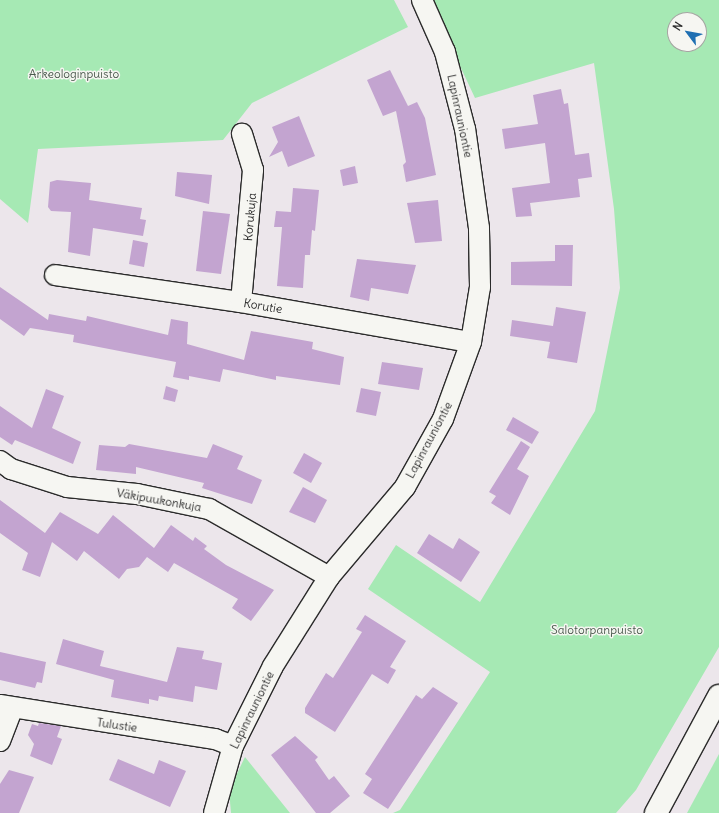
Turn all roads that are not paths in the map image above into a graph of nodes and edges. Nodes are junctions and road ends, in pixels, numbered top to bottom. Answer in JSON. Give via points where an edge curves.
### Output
{"nodes":[{"id":1,"x":422,"y":0,"type":"edge"},
{"id":2,"x":242,"y":134,"type":"dead end"},
{"id":3,"x":55,"y":275,"type":"dead end"},
{"id":4,"x":241,"y":302,"type":"junction"},
{"id":5,"x":470,"y":342,"type":"junction"},
{"id":6,"x":0,"y":461,"type":"edge"},
{"id":7,"x":329,"y":577,"type":"junction"},
{"id":8,"x":719,"y":696,"type":"edge"},
{"id":9,"x":6,"y":708,"type":"edge"},
{"id":10,"x":0,"y":741,"type":"edge"},
{"id":11,"x":233,"y":746,"type":"junction"},
{"id":12,"x":679,"y":772,"type":"junction"},
{"id":13,"x":214,"y":813,"type":"edge"},
{"id":14,"x":649,"y":813,"type":"edge"},
{"id":15,"x":656,"y":813,"type":"edge"}],
"edges":[{"from":1,"to":5,"type":"street","name":"Lapinrauniontie","via":[[445,52],[468,144],[479,228],[480,288]]},
{"from":2,"to":4,"type":"street","name":"Korukuja","via":[[253,170]]},
{"from":3,"to":4,"type":"street","name":"Korutie"},
{"from":4,"to":5,"type":"street","name":"Korutie"},
{"from":5,"to":7,"type":"street","name":"Lapinrauniontie","via":[[443,420],[405,487]]},
{"from":6,"to":7,"type":"street","name":"Väkipuukonkuja","via":[[11,469],[67,487],[137,494],[209,509]]},
{"from":7,"to":11,"type":"street","name":"Lapinrauniontie","via":[[273,666]]},
{"from":8,"to":12,"type":"main road"},
{"from":9,"to":10,"type":"street"},
{"from":9,"to":11,"type":"street","name":"Tulustie","via":[[215,739]]},
{"from":11,"to":13,"type":"street","name":"Lapinrauniontie"},
{"from":12,"to":14,"type":"main road"},
{"from":12,"to":15,"type":"main road"}]}
